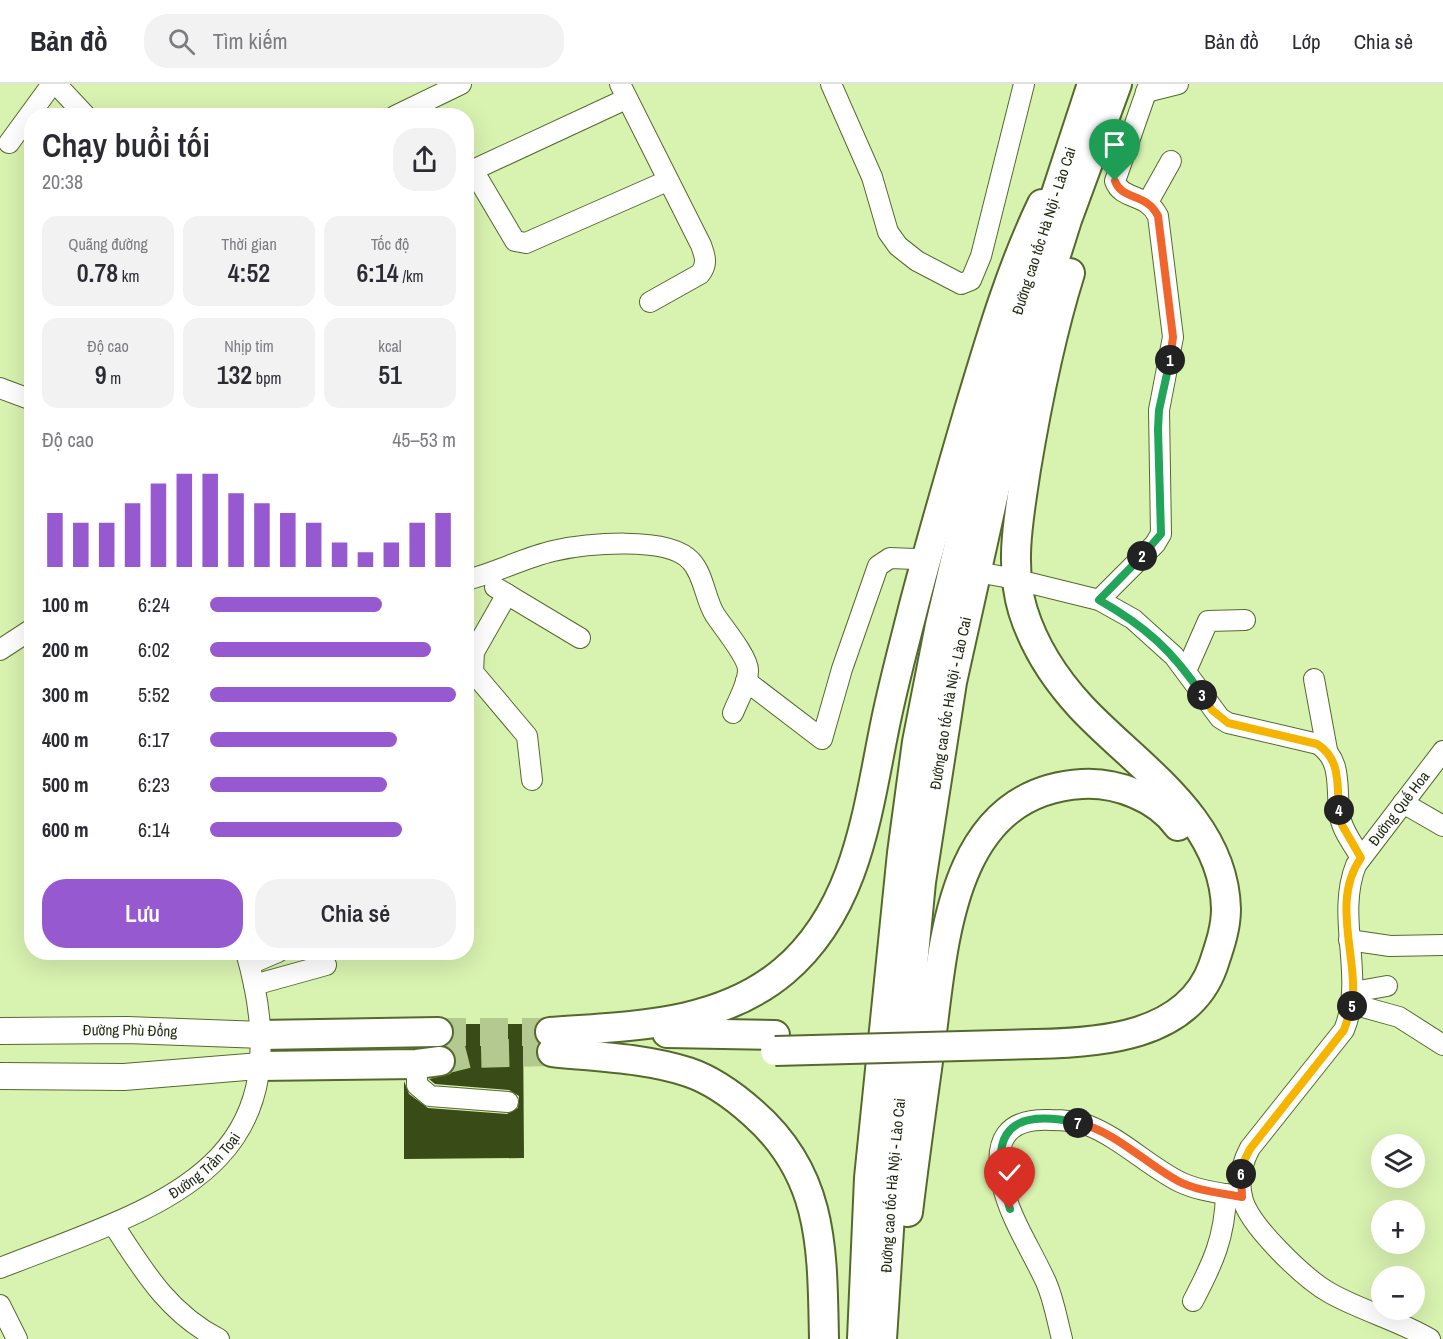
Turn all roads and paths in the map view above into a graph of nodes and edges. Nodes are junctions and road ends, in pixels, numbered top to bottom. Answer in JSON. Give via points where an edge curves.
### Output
{"nodes":[{"id":1,"x":54,"y":84,"type":"edge"},
{"id":2,"x":461,"y":84,"type":"edge"},
{"id":3,"x":831,"y":84,"type":"edge"},
{"id":4,"x":1024,"y":84,"type":"edge"},
{"id":5,"x":1092,"y":84,"type":"edge"},
{"id":6,"x":1117,"y":84,"type":"edge"},
{"id":7,"x":1186,"y":85,"type":"edge"},
{"id":8,"x":1141,"y":87,"type":"edge"},
{"id":9,"x":623,"y":91,"type":"edge"},
{"id":10,"x":74,"y":92,"type":"edge"},
{"id":11,"x":36,"y":108,"type":"edge"},
{"id":12,"x":82,"y":108,"type":"edge"},
{"id":13,"x":412,"y":108,"type":"edge"},
{"id":14,"x":24,"y":123,"type":"edge"},
{"id":15,"x":1076,"y":132,"type":"junction"},
{"id":16,"x":9,"y":143,"type":"dead end"},
{"id":17,"x":1171,"y":161,"type":"dead end"},
{"id":18,"x":474,"y":169,"type":"edge"},
{"id":19,"x":474,"y":177,"type":"edge"},
{"id":20,"x":667,"y":181,"type":"junction"},
{"id":21,"x":1148,"y":202,"type":"junction"},
{"id":22,"x":650,"y":302,"type":"dead end"},
{"id":23,"x":0,"y":388,"type":"edge"},
{"id":24,"x":24,"y":397,"type":"edge"},
{"id":25,"x":915,"y":559,"type":"dead end"},
{"id":26,"x":988,"y":574,"type":"dead end"},
{"id":27,"x":474,"y":578,"type":"edge"},
{"id":28,"x":1010,"y":578,"type":"dead end"},
{"id":29,"x":1030,"y":583,"type":"dead end"},
{"id":30,"x":507,"y":594,"type":"junction"},
{"id":31,"x":1099,"y":600,"type":"junction"},
{"id":32,"x":1245,"y":620,"type":"dead end"},
{"id":33,"x":24,"y":634,"type":"edge"},
{"id":34,"x":580,"y":638,"type":"dead end"},
{"id":35,"x":0,"y":650,"type":"edge"},
{"id":36,"x":474,"y":652,"type":"edge"},
{"id":37,"x":1186,"y":671,"type":"junction"},
{"id":38,"x":474,"y":673,"type":"edge"},
{"id":39,"x":1314,"y":680,"type":"dead end"},
{"id":40,"x":746,"y":681,"type":"junction"},
{"id":41,"x":733,"y":713,"type":"dead end"},
{"id":42,"x":1327,"y":750,"type":"junction"},
{"id":43,"x":1443,"y":751,"type":"edge"},
{"id":44,"x":532,"y":780,"type":"dead end"},
{"id":45,"x":1403,"y":803,"type":"junction"},
{"id":46,"x":1443,"y":826,"type":"edge"},
{"id":47,"x":1361,"y":858,"type":"junction"},
{"id":48,"x":1349,"y":940,"type":"junction"},
{"id":49,"x":1443,"y":945,"type":"edge"},
{"id":50,"x":248,"y":960,"type":"edge"},
{"id":51,"x":326,"y":965,"type":"dead end"},
{"id":52,"x":254,"y":985,"type":"junction"},
{"id":53,"x":1387,"y":986,"type":"dead end"},
{"id":54,"x":1352,"y":998,"type":"junction"},
{"id":55,"x":0,"y":1030,"type":"edge"},
{"id":56,"x":438,"y":1032,"type":"tunnel mouth"},
{"id":57,"x":260,"y":1035,"type":"junction"},
{"id":58,"x":1036,"y":1037,"type":"junction"},
{"id":59,"x":551,"y":1042,"type":"junction"},
{"id":60,"x":1443,"y":1045,"type":"edge"},
{"id":61,"x":429,"y":1062,"type":"joint"},
{"id":62,"x":259,"y":1066,"type":"junction"},
{"id":63,"x":0,"y":1076,"type":"edge"},
{"id":64,"x":508,"y":1102,"type":"dead end"},
{"id":65,"x":1234,"y":1195,"type":"junction"},
{"id":66,"x":113,"y":1224,"type":"junction"},
{"id":67,"x":0,"y":1268,"type":"edge"},
{"id":68,"x":1193,"y":1301,"type":"dead end"},
{"id":69,"x":0,"y":1305,"type":"edge"},
{"id":70,"x":193,"y":1333,"type":"edge"},
{"id":71,"x":17,"y":1339,"type":"edge"},
{"id":72,"x":219,"y":1339,"type":"edge"},
{"id":73,"x":824,"y":1339,"type":"edge"},
{"id":74,"x":862,"y":1339,"type":"edge"},
{"id":75,"x":882,"y":1339,"type":"edge"},
{"id":76,"x":894,"y":1339,"type":"edge"},
{"id":77,"x":1062,"y":1339,"type":"edge"},
{"id":78,"x":1430,"y":1339,"type":"edge"}],
"edges":[{"from":1,"to":10,"type":"street"},
{"from":1,"to":11,"type":"street"},
{"from":2,"to":13,"type":"street"},
{"from":3,"to":4,"type":"street","via":[[872,177],[888,232],[917,261],[961,284],[971,280],[979,264]]},
{"from":5,"to":15,"type":"highway","name":"Đường cao tốc Hà Nội - Lào Cai"},
{"from":6,"to":75,"type":"highway","name":"Đường cao tốc Hà Nội - Lào Cai","via":[[1067,220],[1025,353],[952,682],[918,904]]},
{"from":7,"to":8,"type":"street"},
{"from":8,"to":21,"type":"street","via":[[1115,181],[1123,192]]},
{"from":8,"to":58,"type":"highway","via":[[1119,127],[1049,348],[1018,523],[1019,592],[1032,635],[1063,685],[1185,808],[1206,838],[1222,880],[1226,910],[1223,937],[1212,970],[1192,1002],[1178,1013],[1119,1036],[1069,1044]]},
{"from":9,"to":18,"type":"street"},
{"from":9,"to":20,"type":"street"},
{"from":10,"to":12,"type":"street"},
{"from":14,"to":16,"type":"street"},
{"from":15,"to":59,"type":"highway","via":[[1004,294],[923,573],[867,815],[839,901],[813,941],[765,985],[687,1018]]},
{"from":15,"to":74,"type":"highway","name":"Đường cao tốc Hà Nội - Lào Cai","via":[[1005,350],[940,625],[917,742],[869,1178]]},
{"from":17,"to":21,"type":"street"},
{"from":19,"to":20,"type":"street","via":[[515,241],[526,243]]},
{"from":20,"to":22,"type":"street","via":[[701,245],[705,267],[691,280]]},
{"from":21,"to":31,"type":"street","via":[[1158,216],[1173,337],[1158,420],[1161,534]]},
{"from":23,"to":24,"type":"street"},
{"from":25,"to":40,"type":"street","via":[[890,558],[878,566],[822,739]]},
{"from":26,"to":28,"type":"street"},
{"from":27,"to":30,"type":"street"},
{"from":27,"to":40,"type":"street","via":[[555,551],[636,544],[676,551],[691,560],[711,607],[747,663]]},
{"from":29,"to":31,"type":"street"},
{"from":30,"to":34,"type":"street"},
{"from":30,"to":36,"type":"street"},
{"from":31,"to":37,"type":"street","via":[[1154,636]]},
{"from":32,"to":37,"type":"street","via":[[1208,621]]},
{"from":33,"to":35,"type":"street"},
{"from":37,"to":42,"type":"street","via":[[1212,710],[1228,723],[1317,744]]},
{"from":38,"to":44,"type":"street","via":[[528,736]]},
{"from":39,"to":42,"type":"street"},
{"from":40,"to":41,"type":"street"},
{"from":42,"to":47,"type":"street","via":[[1336,765],[1340,817]]},
{"from":43,"to":45,"type":"street","name":"Đường Quế Hoa"},
{"from":45,"to":46,"type":"street"},
{"from":45,"to":47,"type":"street","name":"Đường Quế Hoa"},
{"from":47,"to":48,"type":"street","name":"Đường Quế Hoa","via":[[1349,884]]},
{"from":48,"to":49,"type":"street","via":[[1390,946]]},
{"from":48,"to":54,"type":"street","name":"Đường Quế Hoa"},
{"from":50,"to":52,"type":"street","name":"Đường Trần Toại"},
{"from":51,"to":52,"type":"street"},
{"from":52,"to":57,"type":"street","name":"Đường Trần Toại"},
{"from":53,"to":54,"type":"street"},
{"from":54,"to":60,"type":"street","via":[[1399,1017]]},
{"from":54,"to":65,"type":"street","name":"Đường Quế Hoa","via":[[1344,1030],[1247,1155]]},
{"from":55,"to":57,"type":"main road","name":"Đường Phù Đổng"},
{"from":56,"to":57,"type":"highway"},
{"from":57,"to":62,"type":"street","name":"Đường Trần Toại"},
{"from":58,"to":59,"type":"highway","via":[[775,1043]]},
{"from":58,"to":76,"type":"highway","via":[[1116,1022],[1161,1007],[1190,979],[1208,937],[1208,884],[1194,846],[1174,819],[1148,800],[1122,788],[1094,783],[1061,785],[1029,796],[985,834],[960,883],[943,955]]},
{"from":59,"to":73,"type":"highway","via":[[686,1071],[719,1086],[763,1121],[796,1164],[814,1207],[821,1251]]},
{"from":61,"to":62,"type":"highway"},
{"from":61,"to":64,"type":"street","via":[[417,1085],[423,1093],[435,1099]]},
{"from":62,"to":63,"type":"main road","via":[[124,1077]]},
{"from":62,"to":66,"type":"street","name":"Đường Trần Toại","via":[[244,1124],[219,1158],[172,1196]]},
{"from":65,"to":68,"type":"street","name":"Đường Quế Hoa","via":[[1222,1239]]},
{"from":65,"to":77,"type":"street","via":[[1179,1182],[1086,1125],[1033,1119],[1010,1129],[1004,1136],[999,1160],[1003,1185],[1024,1242],[1049,1290]]},
{"from":65,"to":78,"type":"street","via":[[1287,1259],[1310,1280],[1331,1294]]},
{"from":66,"to":67,"type":"street","name":"Đường Trần Toại"},
{"from":66,"to":70,"type":"street","via":[[157,1291]]},
{"from":69,"to":71,"type":"street"},
{"from":70,"to":72,"type":"street"}]}
